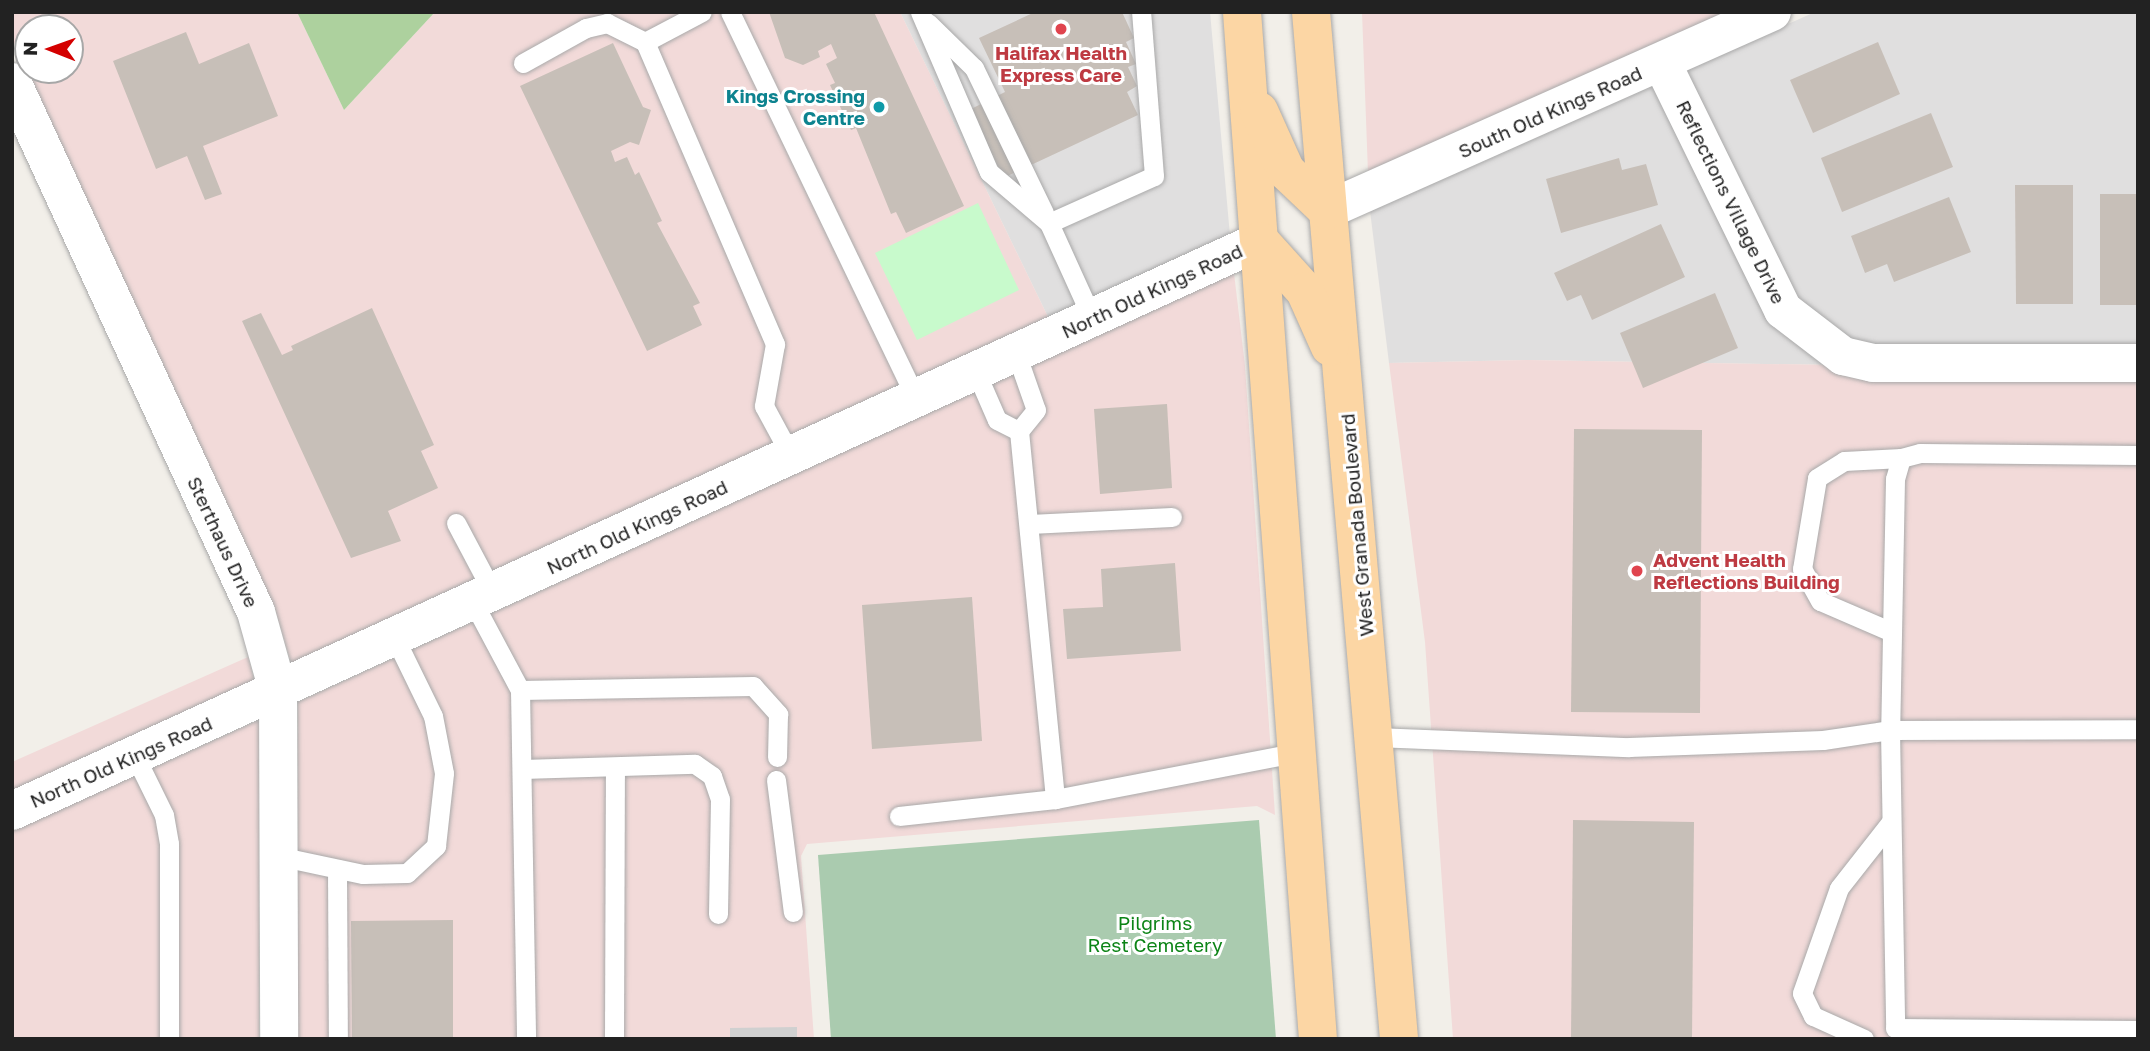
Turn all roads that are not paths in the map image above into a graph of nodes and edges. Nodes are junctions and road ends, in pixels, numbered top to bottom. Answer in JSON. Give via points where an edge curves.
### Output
{"nodes":[{"id":1,"x":702,"y":12,"type":"edge"},
{"id":2,"x":730,"y":12,"type":"edge"},
{"id":3,"x":1141,"y":12,"type":"edge"},
{"id":4,"x":1242,"y":12,"type":"edge"},
{"id":5,"x":1311,"y":12,"type":"edge"},
{"id":6,"x":1773,"y":12,"type":"edge"},
{"id":7,"x":920,"y":14,"type":"edge"},
{"id":8,"x":645,"y":42,"type":"junction"},
{"id":9,"x":523,"y":63,"type":"dead end"},
{"id":10,"x":1662,"y":63,"type":"junction"},
{"id":11,"x":12,"y":82,"type":"edge"},
{"id":12,"x":1248,"y":87,"type":"junction"},
{"id":13,"x":1327,"y":210,"type":"junction"},
{"id":14,"x":1049,"y":223,"type":"junction"},
{"id":15,"x":1261,"y":241,"type":"junction"},
{"id":16,"x":1092,"y":318,"type":"junction"},
{"id":17,"x":1016,"y":354,"type":"junction"},
{"id":18,"x":2138,"y":363,"type":"edge"},
{"id":19,"x":976,"y":372,"type":"junction"},
{"id":20,"x":1343,"y":374,"type":"junction"},
{"id":21,"x":916,"y":399,"type":"junction"},
{"id":22,"x":1019,"y":431,"type":"junction"},
{"id":23,"x":792,"y":456,"type":"junction"},
{"id":24,"x":2138,"y":456,"type":"edge"},
{"id":25,"x":1902,"y":458,"type":"junction"},
{"id":26,"x":1172,"y":516,"type":"dead end"},
{"id":27,"x":456,"y":523,"type":"dead end"},
{"id":28,"x":1029,"y":524,"type":"junction"},
{"id":29,"x":483,"y":598,"type":"junction"},
{"id":30,"x":1892,"y":632,"type":"junction"},
{"id":31,"x":395,"y":638,"type":"junction"},
{"id":32,"x":520,"y":690,"type":"junction"},
{"id":33,"x":278,"y":691,"type":"junction"},
{"id":34,"x":2138,"y":729,"type":"edge"},
{"id":35,"x":1890,"y":730,"type":"junction"},
{"id":36,"x":1375,"y":737,"type":"junction"},
{"id":37,"x":1295,"y":753,"type":"junction"},
{"id":38,"x":135,"y":756,"type":"junction"},
{"id":39,"x":777,"y":757,"type":"dead end"},
{"id":40,"x":615,"y":768,"type":"junction"},
{"id":41,"x":522,"y":769,"type":"junction"},
{"id":42,"x":776,"y":780,"type":"dead end"},
{"id":43,"x":1055,"y":799,"type":"junction"},
{"id":44,"x":12,"y":811,"type":"edge"},
{"id":45,"x":899,"y":816,"type":"dead end"},
{"id":46,"x":1891,"y":822,"type":"junction"},
{"id":47,"x":278,"y":856,"type":"junction"},
{"id":48,"x":337,"y":869,"type":"junction"},
{"id":49,"x":793,"y":912,"type":"dead end"},
{"id":50,"x":718,"y":914,"type":"dead end"},
{"id":51,"x":2138,"y":1030,"type":"edge"},
{"id":52,"x":1891,"y":1033,"type":"edge"},
{"id":53,"x":169,"y":1039,"type":"edge"},
{"id":54,"x":279,"y":1039,"type":"edge"},
{"id":55,"x":338,"y":1039,"type":"edge"},
{"id":56,"x":526,"y":1039,"type":"edge"},
{"id":57,"x":614,"y":1039,"type":"edge"},
{"id":58,"x":1318,"y":1039,"type":"edge"},
{"id":59,"x":1399,"y":1039,"type":"edge"},
{"id":60,"x":1864,"y":1039,"type":"edge"}],
"edges":[{"from":1,"to":8,"type":"lane"},
{"from":2,"to":21,"type":"lane"},
{"from":3,"to":14,"type":"lane","via":[[1154,176]]},
{"from":4,"to":12,"type":"main road"},
{"from":5,"to":13,"type":"main road","name":"West Granada Boulevard"},
{"from":6,"to":10,"type":"street","name":"South Old Kings Road"},
{"from":7,"to":14,"type":"lane","via":[[974,68]]},
{"from":7,"to":14,"type":"lane","via":[[989,172]]},
{"from":8,"to":9,"type":"lane","via":[[607,23],[586,28]]},
{"from":8,"to":23,"type":"lane","via":[[775,344],[764,406]]},
{"from":10,"to":13,"type":"street","name":"South Old Kings Road"},
{"from":10,"to":18,"type":"street","name":"Reflections Village Drive","via":[[1783,310],[1843,356],[1873,363]]},
{"from":11,"to":33,"type":"street","name":"Sterthaus Drive","via":[[256,612]]},
{"from":12,"to":13,"type":"main road","via":[[1286,171]]},
{"from":12,"to":15,"type":"main road"},
{"from":13,"to":20,"type":"main road","name":"West Granada Boulevard"},
{"from":14,"to":16,"type":"lane"},
{"from":15,"to":16,"type":"street","name":"North Old Kings Road"},
{"from":15,"to":20,"type":"main road","via":[[1305,291]]},
{"from":15,"to":37,"type":"main road"},
{"from":16,"to":17,"type":"street","name":"North Old Kings Road"},
{"from":17,"to":19,"type":"street","name":"North Old Kings Road"},
{"from":17,"to":22,"type":"lane","via":[[1036,410]]},
{"from":19,"to":21,"type":"street","name":"North Old Kings Road"},
{"from":19,"to":22,"type":"lane","via":[[997,420]]},
{"from":20,"to":36,"type":"main road","name":"West Granada Boulevard"},
{"from":21,"to":23,"type":"street","name":"North Old Kings Road"},
{"from":22,"to":28,"type":"lane"},
{"from":23,"to":29,"type":"street","name":"North Old Kings Road"},
{"from":24,"to":25,"type":"lane","via":[[1920,453]]},
{"from":25,"to":30,"type":"lane","via":[[1895,479]]},
{"from":25,"to":30,"type":"lane","via":[[1844,461],[1817,478],[1802,569],[1820,601]]},
{"from":26,"to":28,"type":"lane"},
{"from":27,"to":29,"type":"lane"},
{"from":28,"to":43,"type":"lane"},
{"from":29,"to":31,"type":"street","name":"North Old Kings Road"},
{"from":29,"to":32,"type":"lane"},
{"from":30,"to":35,"type":"lane"},
{"from":31,"to":33,"type":"street","name":"North Old Kings Road"},
{"from":31,"to":48,"type":"lane","via":[[435,727],[444,773],[436,846],[407,873],[363,874]]},
{"from":32,"to":39,"type":"lane","via":[[753,686],[778,714]]},
{"from":32,"to":41,"type":"lane"},
{"from":33,"to":38,"type":"street","name":"North Old Kings Road"},
{"from":33,"to":47,"type":"street","name":"Sterthaus Drive"},
{"from":34,"to":35,"type":"lane"},
{"from":35,"to":36,"type":"lane","via":[[1823,740],[1629,747]]},
{"from":35,"to":46,"type":"lane"},
{"from":36,"to":59,"type":"main road","name":"West Granada Boulevard"},
{"from":37,"to":43,"type":"lane"},
{"from":37,"to":58,"type":"main road"},
{"from":38,"to":44,"type":"street","name":"North Old Kings Road"},
{"from":38,"to":53,"type":"lane","via":[[164,815],[169,844]]},
{"from":40,"to":41,"type":"lane"},
{"from":40,"to":50,"type":"lane","via":[[695,764],[712,776],[720,799]]},
{"from":40,"to":57,"type":"lane"},
{"from":41,"to":56,"type":"lane"},
{"from":42,"to":49,"type":"lane"},
{"from":43,"to":45,"type":"lane"},
{"from":46,"to":52,"type":"lane"},
{"from":46,"to":60,"type":"lane","via":[[1839,888],[1802,993],[1813,1016]]},
{"from":47,"to":48,"type":"lane"},
{"from":47,"to":54,"type":"street","name":"Sterthaus Drive"},
{"from":48,"to":55,"type":"lane"},
{"from":51,"to":52,"type":"lane"}]}
